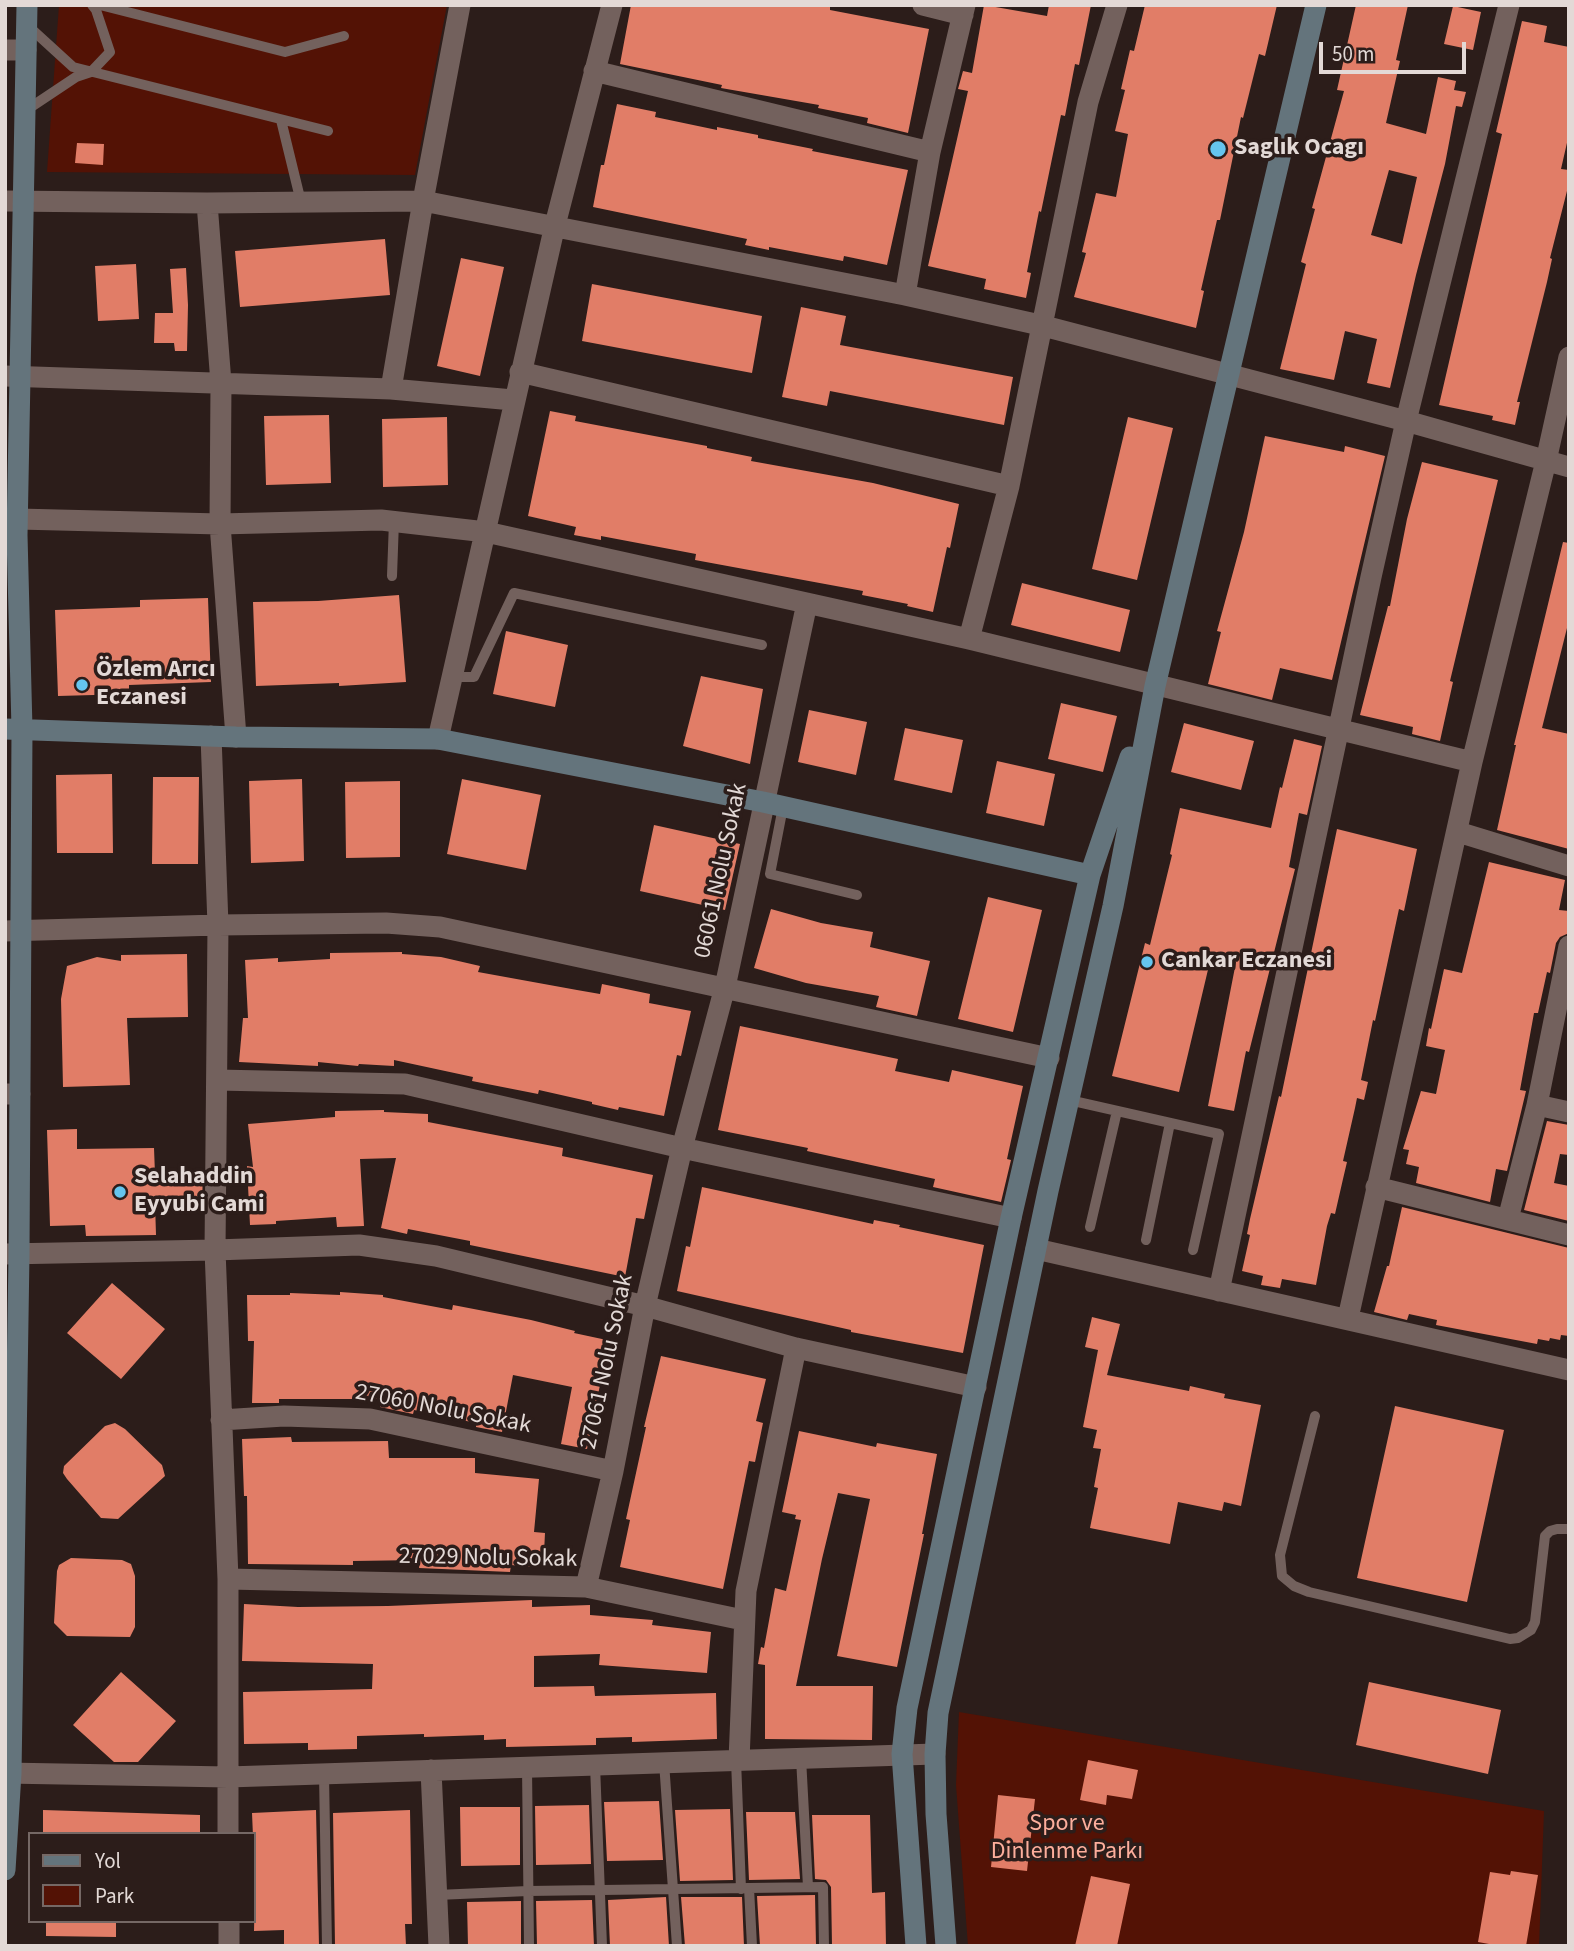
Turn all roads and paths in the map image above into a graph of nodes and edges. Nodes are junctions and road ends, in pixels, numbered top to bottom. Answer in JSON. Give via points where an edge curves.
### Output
{"nodes":[{"id":1,"x":92,"y":5,"type":"edge"},
{"id":2,"x":100,"y":5,"type":"edge"},
{"id":3,"x":460,"y":5,"type":"edge"},
{"id":4,"x":612,"y":5,"type":"edge"},
{"id":5,"x":923,"y":5,"type":"edge"},
{"id":6,"x":1117,"y":5,"type":"edge"},
{"id":7,"x":1316,"y":5,"type":"edge"},
{"id":8,"x":1509,"y":5,"type":"edge"},
{"id":9,"x":964,"y":10,"type":"edge"},
{"id":10,"x":27,"y":15,"type":"edge"},
{"id":11,"x":344,"y":36,"type":"dead end"},
{"id":12,"x":16,"y":50,"type":"edge"},
{"id":13,"x":594,"y":71,"type":"junction"},
{"id":14,"x":91,"y":72,"type":"junction"},
{"id":15,"x":25,"y":111,"type":"junction"},
{"id":16,"x":281,"y":120,"type":"junction"},
{"id":17,"x":328,"y":131,"type":"dead end"},
{"id":18,"x":930,"y":152,"type":"junction"},
{"id":19,"x":14,"y":201,"type":"edge"},
{"id":20,"x":423,"y":201,"type":"junction"},
{"id":21,"x":301,"y":202,"type":"junction"},
{"id":22,"x":207,"y":203,"type":"junction"},
{"id":23,"x":555,"y":225,"type":"junction"},
{"id":24,"x":905,"y":295,"type":"junction"},
{"id":25,"x":1040,"y":325,"type":"junction"},
{"id":26,"x":1569,"y":357,"type":"edge"},
{"id":27,"x":520,"y":372,"type":"junction"},
{"id":28,"x":12,"y":376,"type":"edge"},
{"id":29,"x":1229,"y":376,"type":"junction"},
{"id":30,"x":221,"y":383,"type":"junction"},
{"id":31,"x":391,"y":389,"type":"junction"},
{"id":32,"x":513,"y":400,"type":"junction"},
{"id":33,"x":1406,"y":421,"type":"junction"},
{"id":34,"x":1546,"y":461,"type":"junction"},
{"id":35,"x":1569,"y":467,"type":"edge"},
{"id":36,"x":1009,"y":486,"type":"junction"},
{"id":37,"x":394,"y":521,"type":"junction"},
{"id":38,"x":220,"y":524,"type":"junction"},
{"id":39,"x":13,"y":530,"type":"edge"},
{"id":40,"x":486,"y":532,"type":"junction"},
{"id":41,"x":392,"y":576,"type":"dead end"},
{"id":42,"x":807,"y":603,"type":"junction"},
{"id":43,"x":969,"y":639,"type":"junction"},
{"id":44,"x":762,"y":645,"type":"dead end"},
{"id":45,"x":452,"y":677,"type":"junction"},
{"id":46,"x":1155,"y":686,"type":"junction"},
{"id":47,"x":1340,"y":728,"type":"junction"},
{"id":48,"x":13,"y":729,"type":"edge"},
{"id":49,"x":211,"y":736,"type":"junction"},
{"id":50,"x":236,"y":737,"type":"junction"},
{"id":51,"x":438,"y":739,"type":"junction"},
{"id":52,"x":1472,"y":762,"type":"junction"},
{"id":53,"x":773,"y":804,"type":"junction"},
{"id":54,"x":1458,"y":832,"type":"junction"},
{"id":55,"x":1569,"y":866,"type":"edge"},
{"id":56,"x":1090,"y":875,"type":"junction"},
{"id":57,"x":857,"y":895,"type":"dead end"},
{"id":58,"x":218,"y":925,"type":"junction"},
{"id":59,"x":13,"y":931,"type":"edge"},
{"id":60,"x":1569,"y":946,"type":"edge"},
{"id":61,"x":725,"y":987,"type":"junction"},
{"id":62,"x":1564,"y":989,"type":"edge"},
{"id":63,"x":1049,"y":1058,"type":"junction"},
{"id":64,"x":217,"y":1080,"type":"junction"},
{"id":65,"x":12,"y":1094,"type":"edge"},
{"id":66,"x":1069,"y":1100,"type":"junction"},
{"id":67,"x":1537,"y":1105,"type":"junction"},
{"id":68,"x":1117,"y":1111,"type":"junction"},
{"id":69,"x":1569,"y":1112,"type":"edge"},
{"id":70,"x":1170,"y":1123,"type":"junction"},
{"id":71,"x":682,"y":1147,"type":"junction"},
{"id":72,"x":1377,"y":1187,"type":"junction"},
{"id":73,"x":1011,"y":1218,"type":"junction"},
{"id":74,"x":1508,"y":1219,"type":"junction"},
{"id":75,"x":1090,"y":1227,"type":"dead end"},
{"id":76,"x":1569,"y":1235,"type":"edge"},
{"id":77,"x":1146,"y":1240,"type":"dead end"},
{"id":78,"x":1036,"y":1249,"type":"junction"},
{"id":79,"x":1193,"y":1250,"type":"dead end"},
{"id":80,"x":215,"y":1251,"type":"junction"},
{"id":81,"x":12,"y":1254,"type":"edge"},
{"id":82,"x":1219,"y":1291,"type":"junction"},
{"id":83,"x":645,"y":1306,"type":"junction"},
{"id":84,"x":1348,"y":1318,"type":"junction"},
{"id":85,"x":796,"y":1348,"type":"junction"},
{"id":86,"x":1569,"y":1370,"type":"edge"},
{"id":87,"x":976,"y":1387,"type":"junction"},
{"id":88,"x":1315,"y":1416,"type":"dead end"},
{"id":89,"x":221,"y":1420,"type":"junction"},
{"id":90,"x":612,"y":1471,"type":"junction"},
{"id":91,"x":1569,"y":1529,"type":"edge"},
{"id":92,"x":228,"y":1579,"type":"junction"},
{"id":93,"x":586,"y":1587,"type":"junction"},
{"id":94,"x":9,"y":1592,"type":"edge"},
{"id":95,"x":743,"y":1620,"type":"junction"},
{"id":96,"x":902,"y":1754,"type":"junction"},
{"id":97,"x":935,"y":1754,"type":"junction"},
{"id":98,"x":801,"y":1758,"type":"junction"},
{"id":99,"x":738,"y":1760,"type":"junction"},
{"id":100,"x":664,"y":1762,"type":"junction"},
{"id":101,"x":595,"y":1765,"type":"junction"},
{"id":102,"x":527,"y":1767,"type":"junction"},
{"id":103,"x":431,"y":1770,"type":"junction"},
{"id":104,"x":8,"y":1773,"type":"edge"},
{"id":105,"x":324,"y":1774,"type":"junction"},
{"id":106,"x":228,"y":1777,"type":"junction"},
{"id":107,"x":228,"y":1832,"type":"edge"},
{"id":108,"x":5,"y":1870,"type":"edge"},
{"id":109,"x":808,"y":1888,"type":"junction"},
{"id":110,"x":671,"y":1889,"type":"junction"},
{"id":111,"x":745,"y":1889,"type":"junction"},
{"id":112,"x":600,"y":1890,"type":"junction"},
{"id":113,"x":528,"y":1891,"type":"junction"},
{"id":114,"x":437,"y":1895,"type":"junction"},
{"id":115,"x":229,"y":1923,"type":"edge"},
{"id":116,"x":229,"y":1946,"type":"edge"},
{"id":117,"x":327,"y":1946,"type":"edge"},
{"id":118,"x":439,"y":1946,"type":"edge"},
{"id":119,"x":528,"y":1946,"type":"edge"},
{"id":120,"x":602,"y":1946,"type":"edge"},
{"id":121,"x":677,"y":1946,"type":"edge"},
{"id":122,"x":752,"y":1946,"type":"edge"},
{"id":123,"x":824,"y":1946,"type":"edge"},
{"id":124,"x":916,"y":1946,"type":"edge"},
{"id":125,"x":946,"y":1946,"type":"edge"}],
"edges":[{"from":1,"to":14,"type":"lane","via":[[110,52]]},
{"from":2,"to":11,"type":"lane","via":[[285,52]]},
{"from":3,"to":20,"type":"street"},
{"from":4,"to":13,"type":"street"},
{"from":5,"to":9,"type":"street"},
{"from":6,"to":25,"type":"street","via":[[1088,102]]},
{"from":7,"to":29,"type":"street"},
{"from":8,"to":33,"type":"street"},
{"from":9,"to":18,"type":"street"},
{"from":10,"to":12,"type":"street"},
{"from":10,"to":14,"type":"lane","via":[[73,67]]},
{"from":12,"to":15,"type":"street"},
{"from":13,"to":18,"type":"street"},
{"from":13,"to":23,"type":"street"},
{"from":14,"to":15,"type":"lane"},
{"from":14,"to":16,"type":"lane"},
{"from":15,"to":19,"type":"street"},
{"from":16,"to":17,"type":"lane"},
{"from":16,"to":21,"type":"lane"},
{"from":18,"to":24,"type":"street"},
{"from":19,"to":22,"type":"street"},
{"from":19,"to":28,"type":"street"},
{"from":20,"to":21,"type":"street"},
{"from":20,"to":23,"type":"street"},
{"from":20,"to":31,"type":"street"},
{"from":21,"to":22,"type":"street"},
{"from":22,"to":30,"type":"street"},
{"from":23,"to":24,"type":"street"},
{"from":23,"to":27,"type":"street"},
{"from":24,"to":25,"type":"street"},
{"from":25,"to":29,"type":"street"},
{"from":25,"to":36,"type":"street"},
{"from":26,"to":34,"type":"street"},
{"from":27,"to":32,"type":"street"},
{"from":27,"to":36,"type":"street"},
{"from":28,"to":30,"type":"street"},
{"from":28,"to":39,"type":"street"},
{"from":29,"to":33,"type":"street"},
{"from":29,"to":46,"type":"street"},
{"from":30,"to":31,"type":"street"},
{"from":30,"to":38,"type":"street"},
{"from":31,"to":32,"type":"street"},
{"from":32,"to":40,"type":"street"},
{"from":33,"to":34,"type":"street"},
{"from":33,"to":47,"type":"street"},
{"from":34,"to":35,"type":"street"},
{"from":34,"to":52,"type":"street"},
{"from":36,"to":43,"type":"street"},
{"from":37,"to":38,"type":"street"},
{"from":37,"to":40,"type":"street"},
{"from":37,"to":41,"type":"lane"},
{"from":38,"to":39,"type":"street"},
{"from":38,"to":50,"type":"street"},
{"from":39,"to":48,"type":"street"},
{"from":40,"to":42,"type":"street"},
{"from":40,"to":45,"type":"street"},
{"from":42,"to":43,"type":"street"},
{"from":42,"to":53,"type":"street","name":"06061 Nolu Sokak"},
{"from":43,"to":46,"type":"street"},
{"from":44,"to":45,"type":"lane","via":[[514,593],[474,677]]},
{"from":45,"to":51,"type":"street"},
{"from":46,"to":47,"type":"street"},
{"from":46,"to":56,"type":"street"},
{"from":46,"to":66,"type":"street","via":[[1113,906]]},
{"from":47,"to":52,"type":"street"},
{"from":47,"to":82,"type":"street"},
{"from":48,"to":49,"type":"street"},
{"from":48,"to":59,"type":"street"},
{"from":49,"to":50,"type":"street"},
{"from":49,"to":58,"type":"street"},
{"from":50,"to":51,"type":"street"},
{"from":51,"to":53,"type":"street"},
{"from":52,"to":54,"type":"street"},
{"from":53,"to":56,"type":"street"},
{"from":53,"to":57,"type":"lane","via":[[770,874]]},
{"from":53,"to":61,"type":"street","name":"06061 Nolu Sokak"},
{"from":54,"to":55,"type":"street"},
{"from":54,"to":72,"type":"street"},
{"from":56,"to":63,"type":"street"},
{"from":58,"to":59,"type":"street"},
{"from":58,"to":61,"type":"street","via":[[386,923],[440,927]]},
{"from":58,"to":64,"type":"street"},
{"from":59,"to":65,"type":"street"},
{"from":60,"to":62,"type":"street"},
{"from":61,"to":63,"type":"street"},
{"from":61,"to":71,"type":"street","name":"06061 Nolu Sokak"},
{"from":62,"to":67,"type":"street"},
{"from":63,"to":73,"type":"street"},
{"from":64,"to":71,"type":"street","via":[[405,1084]]},
{"from":64,"to":80,"type":"street"},
{"from":65,"to":81,"type":"street"},
{"from":66,"to":68,"type":"lane"},
{"from":66,"to":78,"type":"street"},
{"from":67,"to":69,"type":"street"},
{"from":67,"to":74,"type":"street"},
{"from":68,"to":70,"type":"lane"},
{"from":68,"to":75,"type":"lane"},
{"from":70,"to":77,"type":"lane"},
{"from":70,"to":79,"type":"lane","via":[[1219,1134]]},
{"from":71,"to":73,"type":"street"},
{"from":71,"to":83,"type":"street","name":"27061 Nolu Sokak"},
{"from":72,"to":74,"type":"street"},
{"from":72,"to":84,"type":"street"},
{"from":73,"to":87,"type":"street"},
{"from":74,"to":76,"type":"street"},
{"from":78,"to":82,"type":"street"},
{"from":78,"to":97,"type":"street","via":[[938,1713]]},
{"from":80,"to":81,"type":"street"},
{"from":80,"to":83,"type":"street","via":[[359,1245],[436,1256]]},
{"from":80,"to":89,"type":"street"},
{"from":81,"to":94,"type":"street"},
{"from":82,"to":84,"type":"street"},
{"from":83,"to":85,"type":"street"},
{"from":83,"to":90,"type":"street","name":"27061 Nolu Sokak"},
{"from":84,"to":86,"type":"street"},
{"from":85,"to":87,"type":"street"},
{"from":85,"to":95,"type":"street"},
{"from":87,"to":96,"type":"street","via":[[907,1708]]},
{"from":88,"to":91,"type":"lane","via":[[1280,1555],[1282,1576],[1294,1586],[1518,1638],[1535,1622],[1545,1536]]},
{"from":89,"to":90,"type":"street","name":"27060 Nolu Sokak","via":[[285,1416],[370,1419]]},
{"from":89,"to":92,"type":"street"},
{"from":90,"to":93,"type":"street","name":"27061 Nolu Sokak"},
{"from":92,"to":93,"type":"street","name":"27029 Nolu Sokak"},
{"from":92,"to":106,"type":"street"},
{"from":93,"to":95,"type":"street","name":"27029 Nolu Sokak"},
{"from":94,"to":104,"type":"street"},
{"from":95,"to":99,"type":"street"},
{"from":96,"to":97,"type":"street"},
{"from":96,"to":98,"type":"street"},
{"from":96,"to":124,"type":"street"},
{"from":97,"to":125,"type":"street"},
{"from":98,"to":99,"type":"street"},
{"from":98,"to":109,"type":"lane"},
{"from":99,"to":100,"type":"street"},
{"from":99,"to":111,"type":"lane"},
{"from":100,"to":101,"type":"street"},
{"from":100,"to":110,"type":"lane"},
{"from":101,"to":102,"type":"street"},
{"from":101,"to":112,"type":"lane"},
{"from":102,"to":103,"type":"street"},
{"from":102,"to":113,"type":"lane"},
{"from":103,"to":105,"type":"street"},
{"from":103,"to":114,"type":"street"},
{"from":104,"to":106,"type":"street"},
{"from":104,"to":108,"type":"street"},
{"from":105,"to":106,"type":"street"},
{"from":105,"to":117,"type":"lane"},
{"from":106,"to":107,"type":"street"},
{"from":109,"to":111,"type":"lane"},
{"from":109,"to":123,"type":"lane","via":[[823,1887]]},
{"from":110,"to":111,"type":"lane"},
{"from":110,"to":112,"type":"lane"},
{"from":110,"to":121,"type":"lane"},
{"from":111,"to":122,"type":"lane"},
{"from":112,"to":113,"type":"lane"},
{"from":112,"to":120,"type":"lane"},
{"from":113,"to":114,"type":"lane"},
{"from":113,"to":119,"type":"lane"},
{"from":114,"to":118,"type":"street"},
{"from":115,"to":116,"type":"street"}]}
